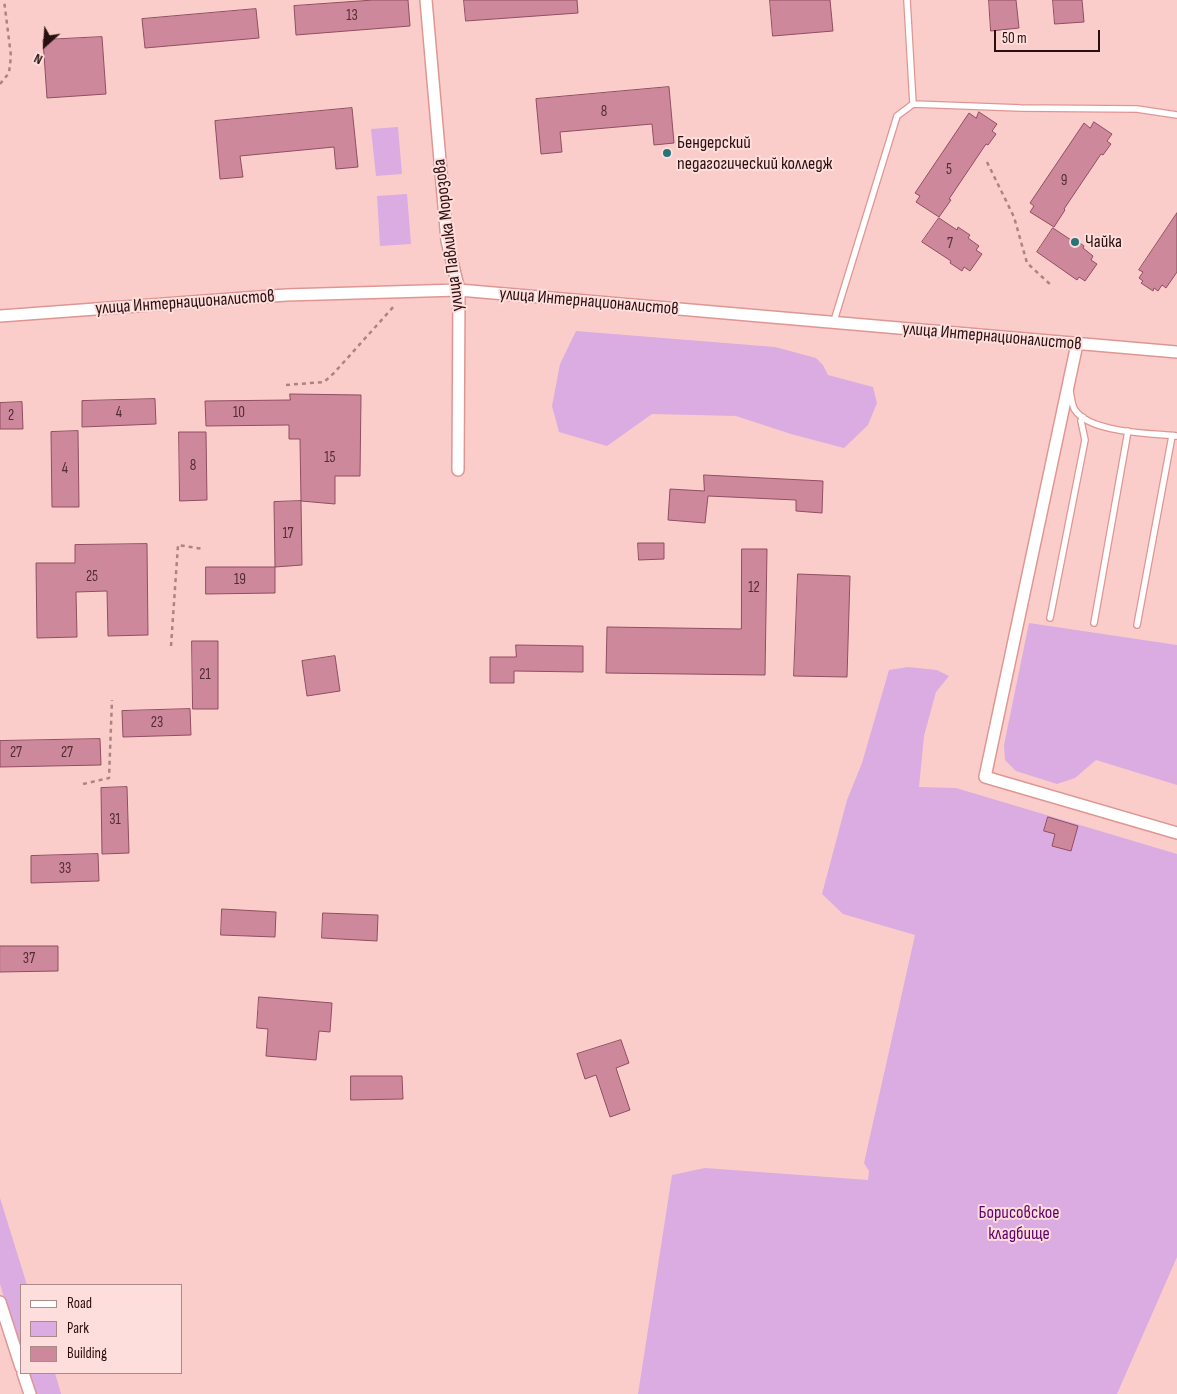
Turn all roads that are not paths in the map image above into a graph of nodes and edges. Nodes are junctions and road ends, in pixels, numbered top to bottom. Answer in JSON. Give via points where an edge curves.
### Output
{"nodes":[{"id":1,"x":426,"y":0,"type":"edge"},
{"id":2,"x":907,"y":0,"type":"edge"},
{"id":3,"x":913,"y":104,"type":"junction"},
{"id":4,"x":1177,"y":115,"type":"edge"},
{"id":5,"x":459,"y":290,"type":"junction"},
{"id":6,"x":0,"y":316,"type":"edge"},
{"id":7,"x":834,"y":324,"type":"junction"},
{"id":8,"x":1077,"y":344,"type":"junction"},
{"id":9,"x":1177,"y":352,"type":"edge"},
{"id":10,"x":1069,"y":383,"type":"junction"},
{"id":11,"x":1083,"y":417,"type":"junction"},
{"id":12,"x":1128,"y":431,"type":"junction"},
{"id":13,"x":1175,"y":436,"type":"edge"},
{"id":14,"x":458,"y":470,"type":"dead end"},
{"id":15,"x":1050,"y":618,"type":"dead end"},
{"id":16,"x":1094,"y":623,"type":"dead end"},
{"id":17,"x":1138,"y":625,"type":"dead end"},
{"id":18,"x":1177,"y":833,"type":"edge"},
{"id":19,"x":0,"y":1302,"type":"edge"},
{"id":20,"x":20,"y":1364,"type":"edge"},
{"id":21,"x":23,"y":1374,"type":"edge"},
{"id":22,"x":30,"y":1394,"type":"edge"}],
"edges":[{"from":1,"to":5,"type":"street","name":"улица Павлика Морозова","via":[[448,241]]},
{"from":2,"to":3,"type":"lane"},
{"from":3,"to":4,"type":"lane","via":[[1137,109]]},
{"from":3,"to":7,"type":"lane","via":[[897,116]]},
{"from":5,"to":6,"type":"street","name":"улица Интернационалистов","via":[[286,296]]},
{"from":5,"to":7,"type":"street","name":"улица Интернационалистов"},
{"from":5,"to":14,"type":"street","name":"улица Павлика Морозова"},
{"from":7,"to":8,"type":"street","name":"улица Интернационалистов"},
{"from":8,"to":9,"type":"street","name":"улица Интернационалистов"},
{"from":8,"to":10,"type":"street"},
{"from":10,"to":11,"type":"lane","via":[[1074,410]]},
{"from":10,"to":18,"type":"street","via":[[985,777]]},
{"from":11,"to":12,"type":"lane","via":[[1108,429]]},
{"from":11,"to":15,"type":"lane","via":[[1085,440]]},
{"from":12,"to":13,"type":"lane"},
{"from":12,"to":16,"type":"lane"},
{"from":13,"to":17,"type":"lane"},
{"from":19,"to":20,"type":"street"},
{"from":21,"to":22,"type":"street"}]}
